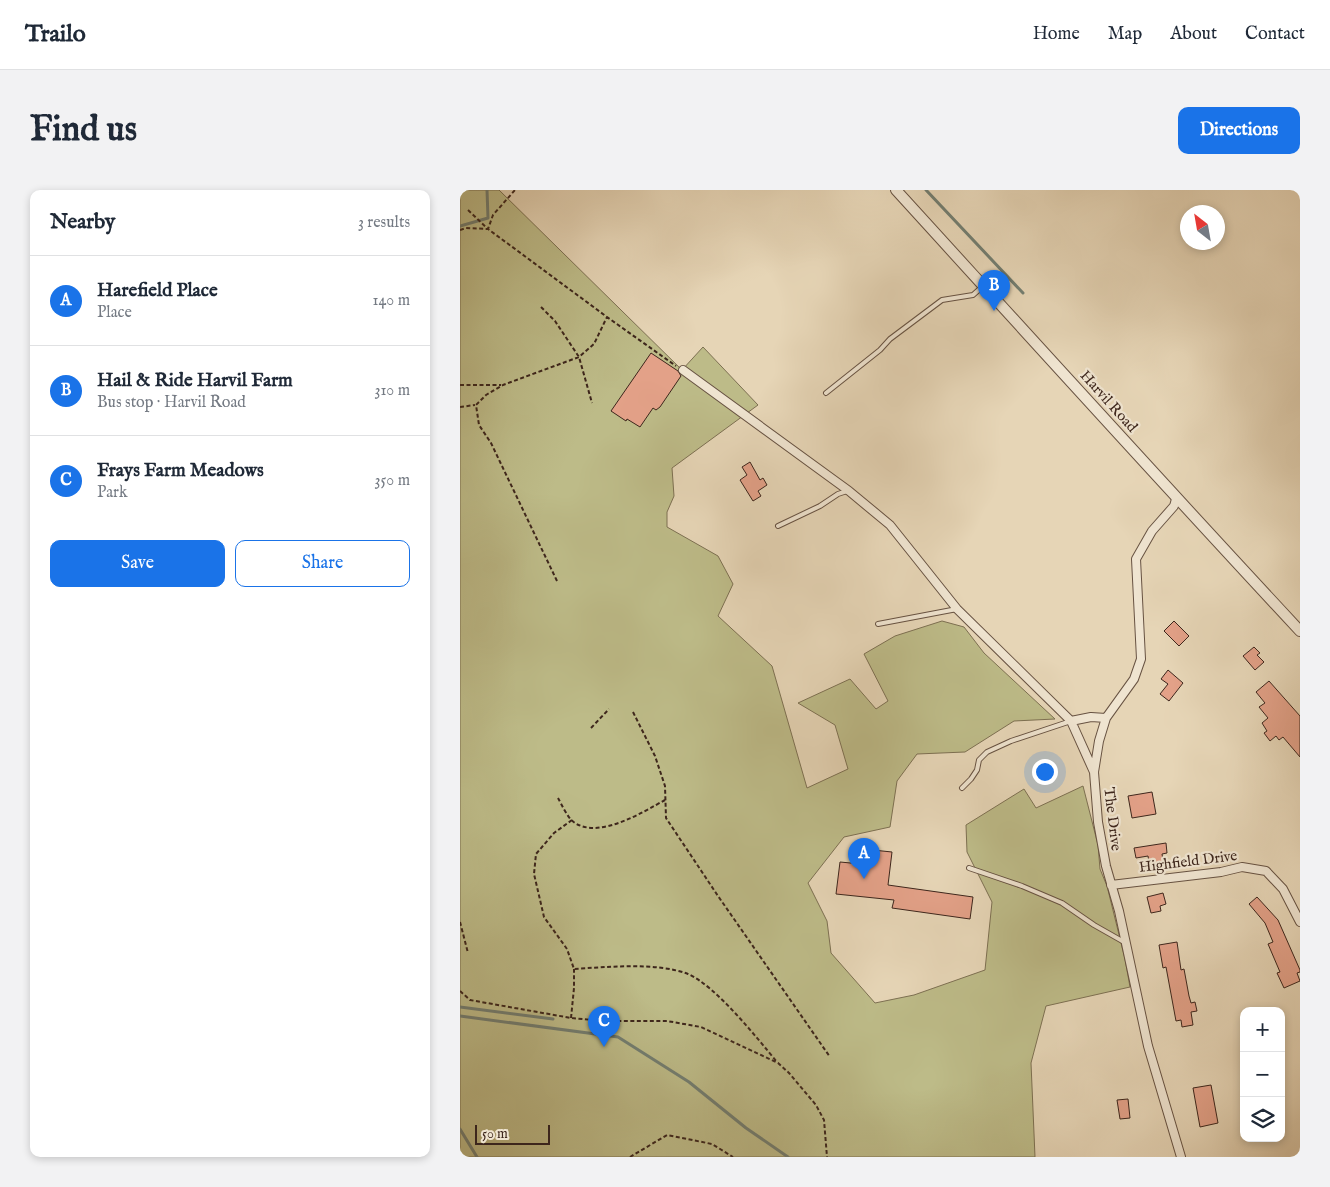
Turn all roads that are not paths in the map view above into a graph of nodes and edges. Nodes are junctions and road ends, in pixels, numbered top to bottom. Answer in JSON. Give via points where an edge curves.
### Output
{"nodes":[{"id":1,"x":896,"y":190,"type":"edge"},
{"id":2,"x":984,"y":286,"type":"junction"},
{"id":3,"x":682,"y":370,"type":"road end"},
{"id":4,"x":826,"y":393,"type":"dead end"},
{"id":5,"x":849,"y":490,"type":"junction"},
{"id":6,"x":1176,"y":499,"type":"junction"},
{"id":7,"x":778,"y":526,"type":"dead end"},
{"id":8,"x":957,"y":609,"type":"junction"},
{"id":9,"x":878,"y":624,"type":"dead end"},
{"id":10,"x":1300,"y":632,"type":"edge"},
{"id":11,"x":1106,"y":718,"type":"junction"},
{"id":12,"x":1071,"y":721,"type":"junction"},
{"id":13,"x":1094,"y":772,"type":"junction"},
{"id":14,"x":962,"y":788,"type":"dead end"},
{"id":15,"x":969,"y":868,"type":"dead end"},
{"id":16,"x":1111,"y":884,"type":"junction"},
{"id":17,"x":1300,"y":922,"type":"edge"},
{"id":18,"x":1126,"y":943,"type":"junction"},
{"id":19,"x":1181,"y":1157,"type":"edge"}],
"edges":[{"from":1,"to":2,"type":"street","name":"Harvil Road"},
{"from":2,"to":4,"type":"lane","via":[[973,295],[942,300]]},
{"from":2,"to":6,"type":"street","name":"Harvil Road"},
{"from":3,"to":5,"type":"street"},
{"from":5,"to":7,"type":"lane"},
{"from":5,"to":8,"type":"street","via":[[890,525]]},
{"from":6,"to":10,"type":"street","name":"Harvil Road"},
{"from":6,"to":11,"type":"street","name":"The Drive","via":[[1136,559],[1141,659],[1134,679]]},
{"from":8,"to":9,"type":"lane"},
{"from":8,"to":12,"type":"street"},
{"from":11,"to":12,"type":"street"},
{"from":11,"to":13,"type":"street","name":"The Drive"},
{"from":12,"to":13,"type":"street"},
{"from":12,"to":14,"type":"lane","via":[[987,752]]},
{"from":13,"to":16,"type":"street","name":"The Drive","via":[[1101,844]]},
{"from":15,"to":18,"type":"lane","via":[[1062,903],[1094,926]]},
{"from":16,"to":17,"type":"street","name":"Highfield Drive","via":[[1242,867],[1266,871],[1283,889]]},
{"from":16,"to":18,"type":"street","name":"The Drive"},
{"from":18,"to":19,"type":"street","name":"The Drive","via":[[1153,1064]]}]}
